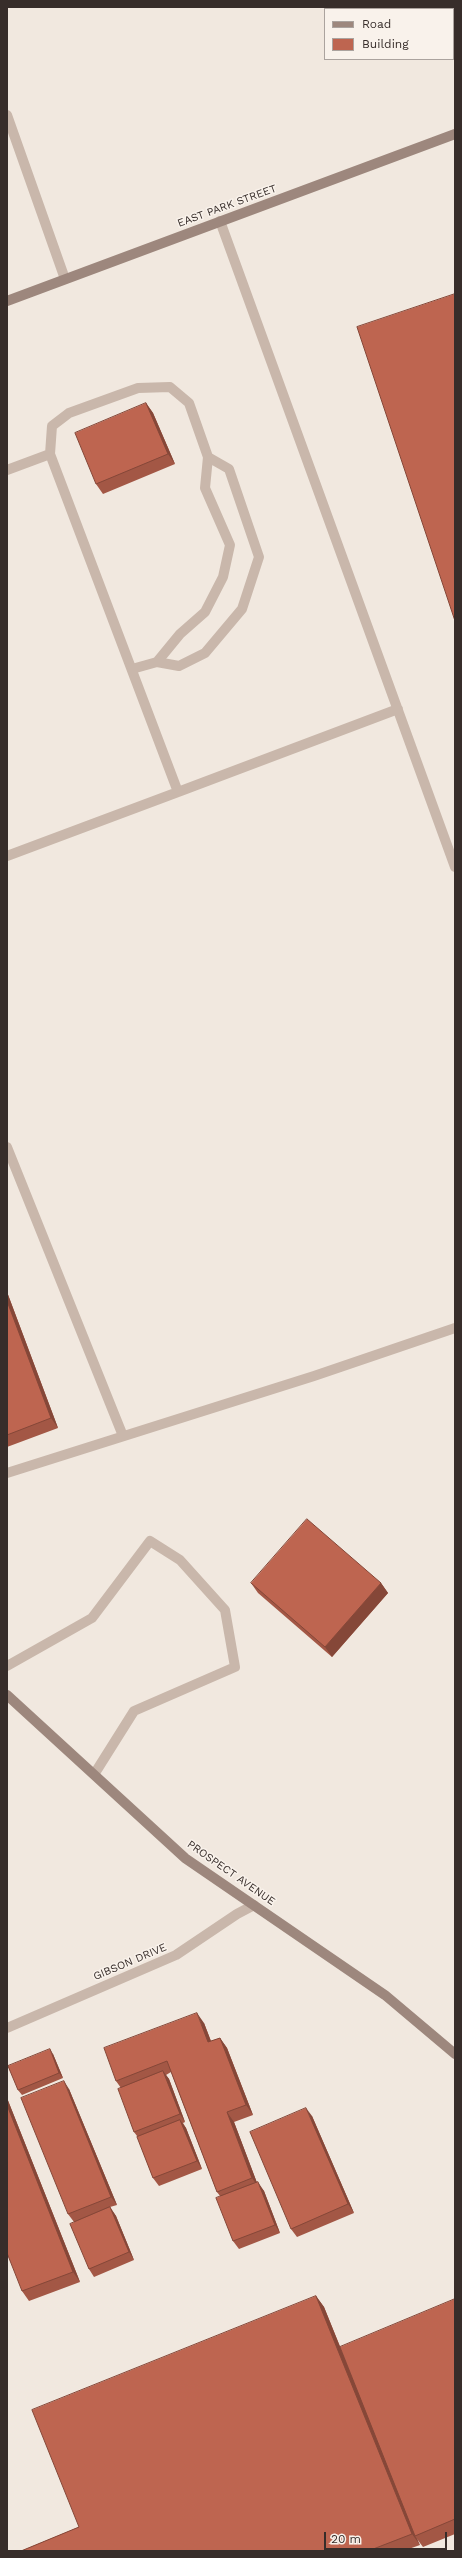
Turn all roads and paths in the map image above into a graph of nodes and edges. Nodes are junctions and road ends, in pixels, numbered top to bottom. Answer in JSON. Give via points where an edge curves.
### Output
{"nodes":[{"id":1,"x":7,"y":115,"type":"edge"},
{"id":2,"x":455,"y":134,"type":"edge"},
{"id":3,"x":220,"y":221,"type":"junction"},
{"id":4,"x":65,"y":279,"type":"junction"},
{"id":5,"x":7,"y":301,"type":"edge"},
{"id":6,"x":50,"y":454,"type":"junction"},
{"id":7,"x":208,"y":457,"type":"junction"},
{"id":8,"x":7,"y":470,"type":"edge"},
{"id":9,"x":157,"y":662,"type":"junction"},
{"id":10,"x":132,"y":669,"type":"junction"},
{"id":11,"x":398,"y":710,"type":"junction"},
{"id":12,"x":178,"y":792,"type":"junction"},
{"id":13,"x":7,"y":856,"type":"edge"},
{"id":14,"x":455,"y":867,"type":"edge"},
{"id":15,"x":7,"y":1147,"type":"edge"},
{"id":16,"x":455,"y":1328,"type":"edge"},
{"id":17,"x":123,"y":1436,"type":"junction"},
{"id":18,"x":7,"y":1473,"type":"edge"},
{"id":19,"x":7,"y":1666,"type":"edge"},
{"id":20,"x":7,"y":1695,"type":"edge"},
{"id":21,"x":94,"y":1773,"type":"junction"},
{"id":22,"x":254,"y":1905,"type":"junction"},
{"id":23,"x":7,"y":2028,"type":"edge"},
{"id":24,"x":455,"y":2054,"type":"edge"}],
"edges":[{"from":1,"to":4,"type":"street"},
{"from":2,"to":3,"type":"street","name":"EAST PARK STREET"},
{"from":3,"to":4,"type":"street","name":"EAST PARK STREET"},
{"from":3,"to":11,"type":"street"},
{"from":4,"to":5,"type":"street","name":"EAST PARK STREET"},
{"from":6,"to":7,"type":"street","via":[[52,426],[69,413],[138,388],[170,387],[189,403]]},
{"from":6,"to":8,"type":"street"},
{"from":6,"to":10,"type":"street"},
{"from":7,"to":9,"type":"street","via":[[205,488],[230,545],[224,570],[205,612],[180,634]]},
{"from":7,"to":9,"type":"street","via":[[229,469],[259,557],[242,609],[209,648],[179,666]]},
{"from":9,"to":10,"type":"street"},
{"from":10,"to":12,"type":"street"},
{"from":11,"to":12,"type":"street"},
{"from":11,"to":14,"type":"street"},
{"from":12,"to":13,"type":"street"},
{"from":15,"to":17,"type":"street"},
{"from":16,"to":17,"type":"street","via":[[314,1376]]},
{"from":17,"to":18,"type":"street"},
{"from":19,"to":21,"type":"street","via":[[92,1618],[150,1541],[180,1560],[225,1610],[235,1667],[134,1711]]},
{"from":20,"to":21,"type":"street","name":"PROSPECT AVENUE"},
{"from":21,"to":22,"type":"street","name":"PROSPECT AVENUE","via":[[185,1858]]},
{"from":22,"to":23,"type":"street","name":"GIBSON DRIVE","via":[[176,1955]]},
{"from":22,"to":24,"type":"street","name":"PROSPECT AVENUE","via":[[385,1995]]}]}
